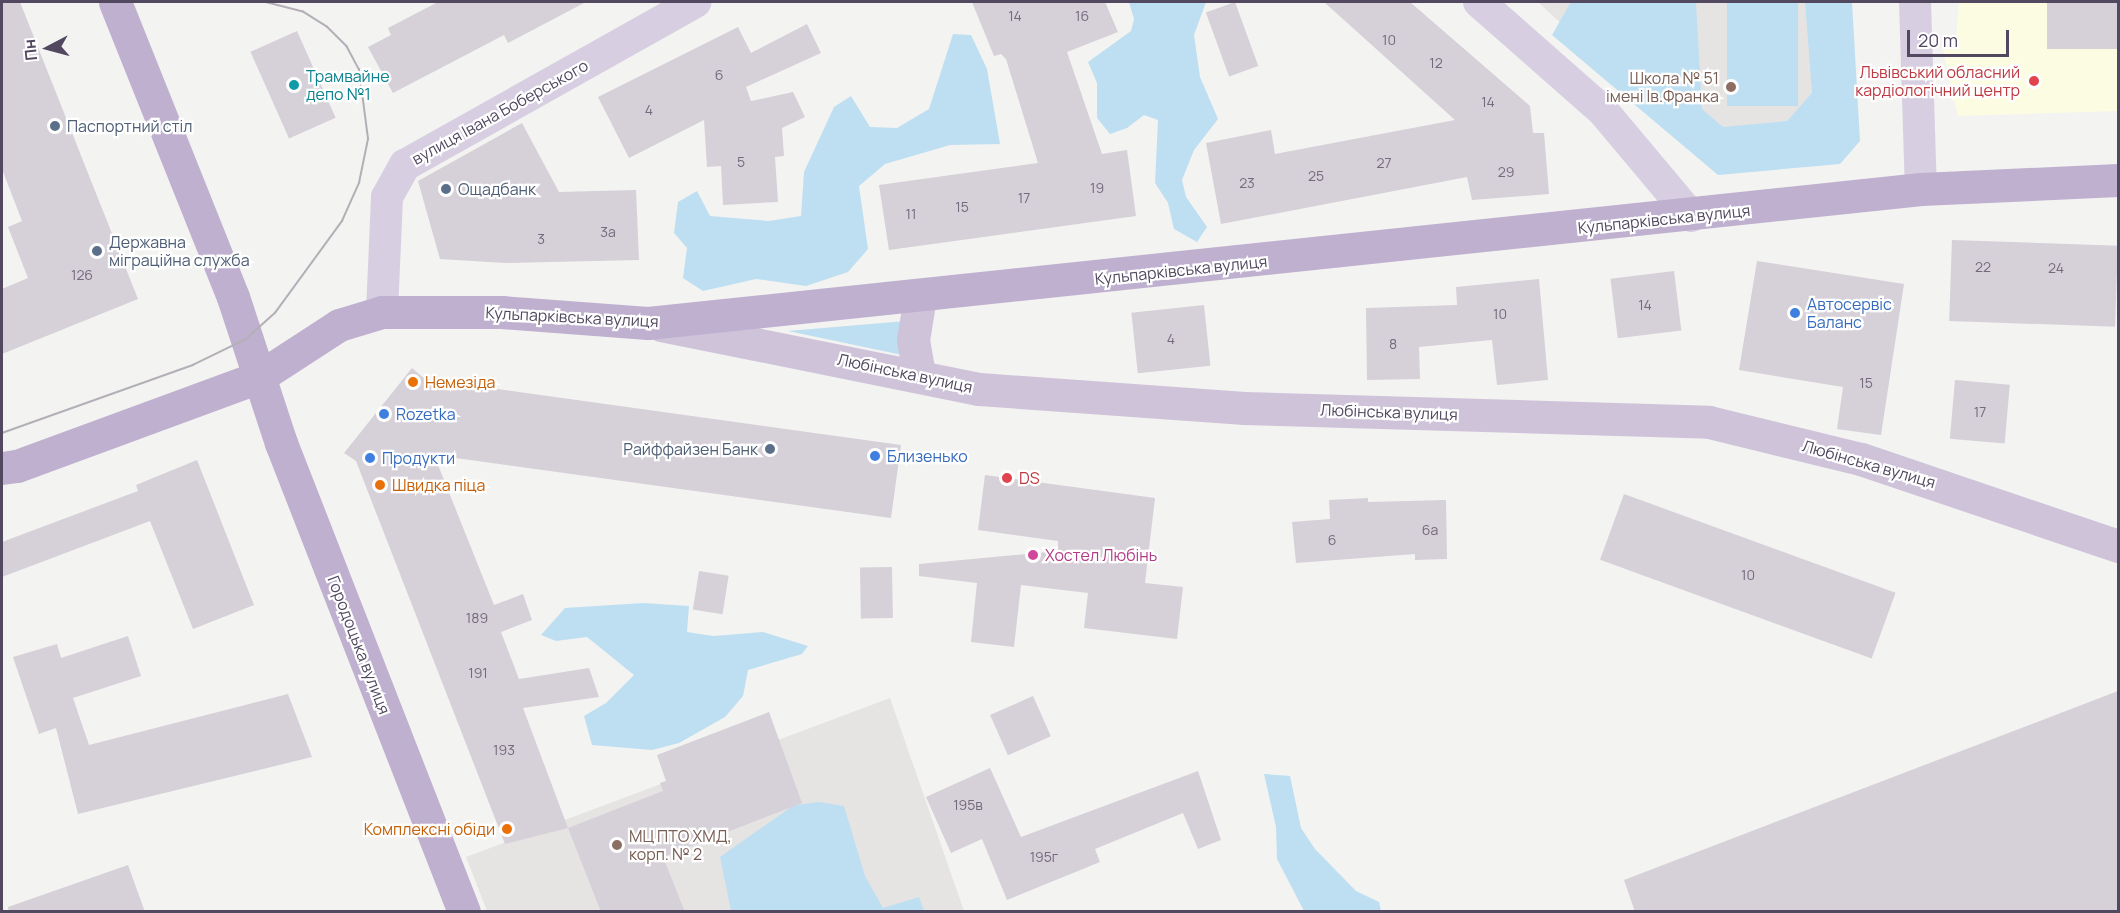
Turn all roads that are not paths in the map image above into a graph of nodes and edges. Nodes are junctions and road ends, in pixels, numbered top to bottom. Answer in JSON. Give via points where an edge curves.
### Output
{"nodes":[{"id":1,"x":116,"y":2,"type":"edge"},
{"id":2,"x":695,"y":2,"type":"edge"},
{"id":3,"x":1479,"y":2,"type":"edge"},
{"id":4,"x":1915,"y":2,"type":"edge"},
{"id":5,"x":2118,"y":180,"type":"edge"},
{"id":6,"x":1921,"y":189,"type":"junction"},
{"id":7,"x":1690,"y":216,"type":"junction"},
{"id":8,"x":920,"y":297,"type":"junction"},
{"id":9,"x":382,"y":312,"type":"junction"},
{"id":10,"x":648,"y":323,"type":"junction"},
{"id":11,"x":919,"y":374,"type":"junction"},
{"id":12,"x":259,"y":377,"type":"junction"},
{"id":13,"x":2,"y":468,"type":"edge"},
{"id":14,"x":2118,"y":546,"type":"edge"},
{"id":15,"x":464,"y":912,"type":"edge"}],
"edges":[{"from":1,"to":12,"type":"main road","name":"Городоцька вулиця","via":[[233,297]]},
{"from":2,"to":9,"type":"street","name":"вулиця Івана Боберського","via":[[405,165],[387,197]]},
{"from":3,"to":7,"type":"street","via":[[1604,111]]},
{"from":4,"to":6,"type":"street"},
{"from":5,"to":6,"type":"main road","name":"Кульпарківська вулиця"},
{"from":6,"to":7,"type":"main road","name":"Кульпарківська вулиця"},
{"from":7,"to":8,"type":"main road","name":"Кульпарківська вулиця"},
{"from":8,"to":10,"type":"main road","name":"Кульпарківська вулиця"},
{"from":8,"to":11,"type":"main road","via":[[913,340]]},
{"from":9,"to":10,"type":"main road","name":"Кульпарківська вулиця","via":[[501,312]]},
{"from":9,"to":12,"type":"main road","name":"Кульпарківська вулиця","via":[[339,325]]},
{"from":10,"to":11,"type":"main road","name":"Любінська вулиця"},
{"from":11,"to":14,"type":"main road","name":"Любінська вулиця","via":[[979,388],[1244,408],[1709,422],[1861,459]]},
{"from":12,"to":13,"type":"main road","via":[[17,466]]},
{"from":12,"to":15,"type":"main road","name":"Городоцька вулиця"}]}
